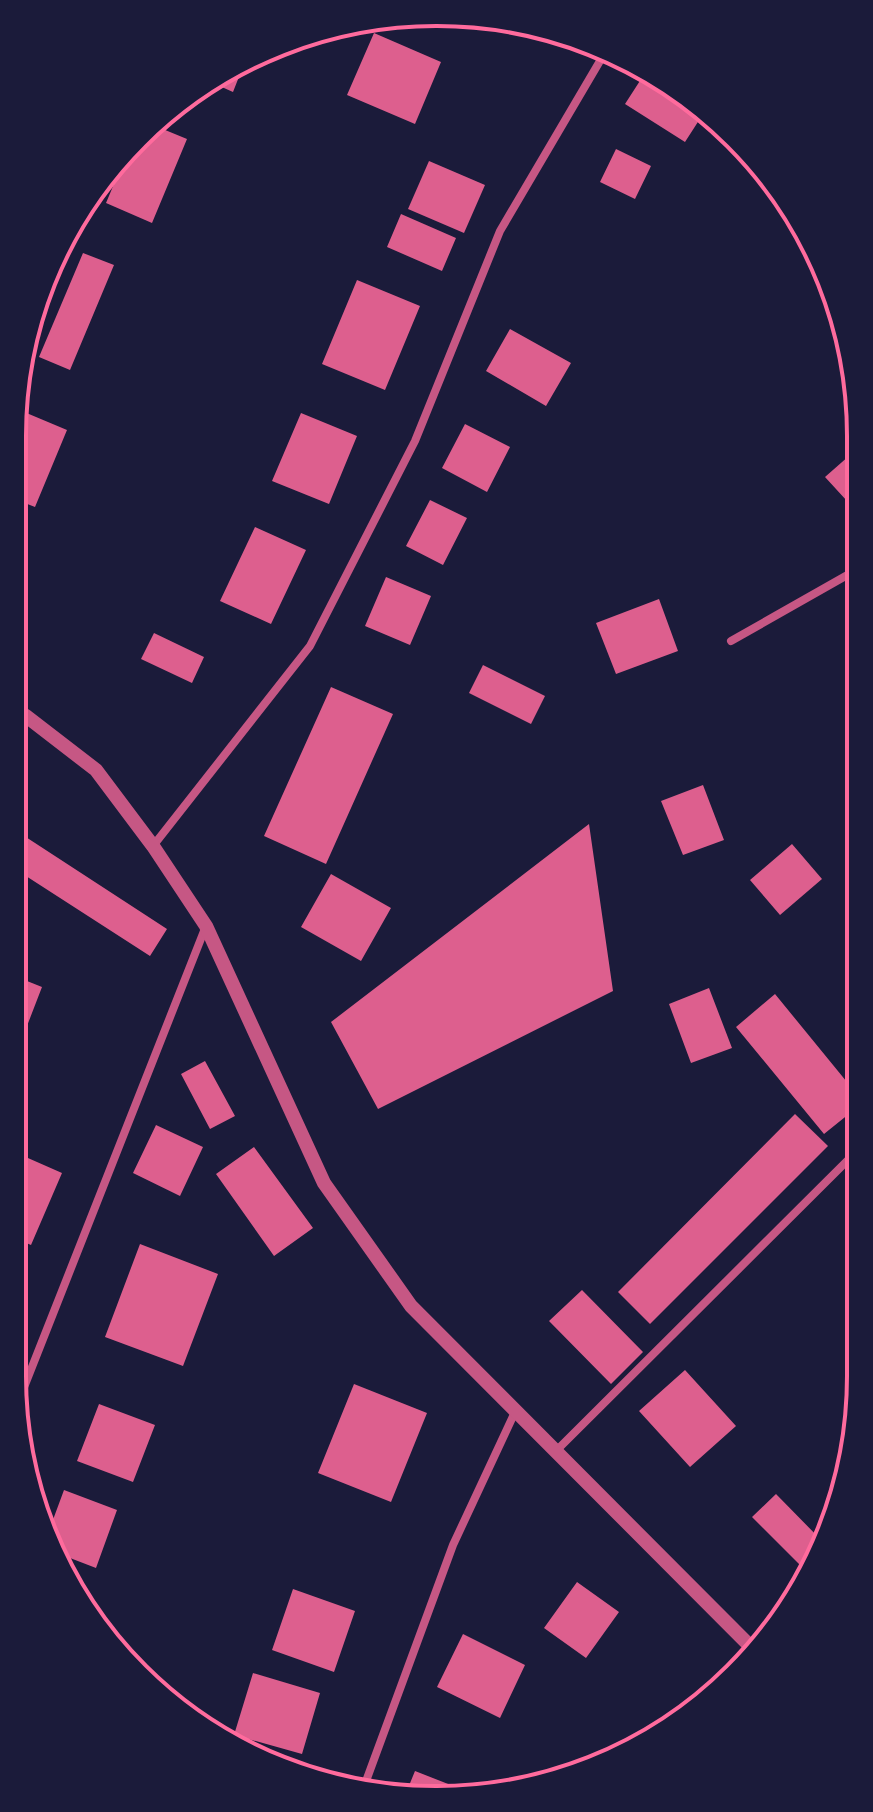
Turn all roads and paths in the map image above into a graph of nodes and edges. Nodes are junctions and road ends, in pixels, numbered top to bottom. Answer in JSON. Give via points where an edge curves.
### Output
{"nodes":[{"id":1,"x":601,"y":60,"type":"edge"},
{"id":2,"x":847,"y":575,"type":"edge"},
{"id":3,"x":731,"y":641,"type":"dead end"},
{"id":4,"x":26,"y":716,"type":"edge"},
{"id":5,"x":153,"y":846,"type":"junction"},
{"id":6,"x":206,"y":926,"type":"junction"},
{"id":7,"x":847,"y":1161,"type":"edge"},
{"id":8,"x":26,"y":1382,"type":"edge"},
{"id":9,"x":515,"y":1412,"type":"junction"},
{"id":10,"x":556,"y":1451,"type":"junction"},
{"id":11,"x":747,"y":1643,"type":"edge"},
{"id":12,"x":367,"y":1780,"type":"edge"}],
"edges":[{"from":1,"to":5,"type":"street","via":[[500,231],[415,441],[310,646]]},
{"from":2,"to":3,"type":"street"},
{"from":4,"to":5,"type":"street","via":[[96,770]]},
{"from":5,"to":6,"type":"street"},
{"from":6,"to":8,"type":"street"},
{"from":6,"to":9,"type":"street","via":[[324,1183],[411,1306]]},
{"from":7,"to":10,"type":"street"},
{"from":9,"to":10,"type":"street"},
{"from":9,"to":12,"type":"street","via":[[453,1545]]},
{"from":10,"to":11,"type":"street"}]}
